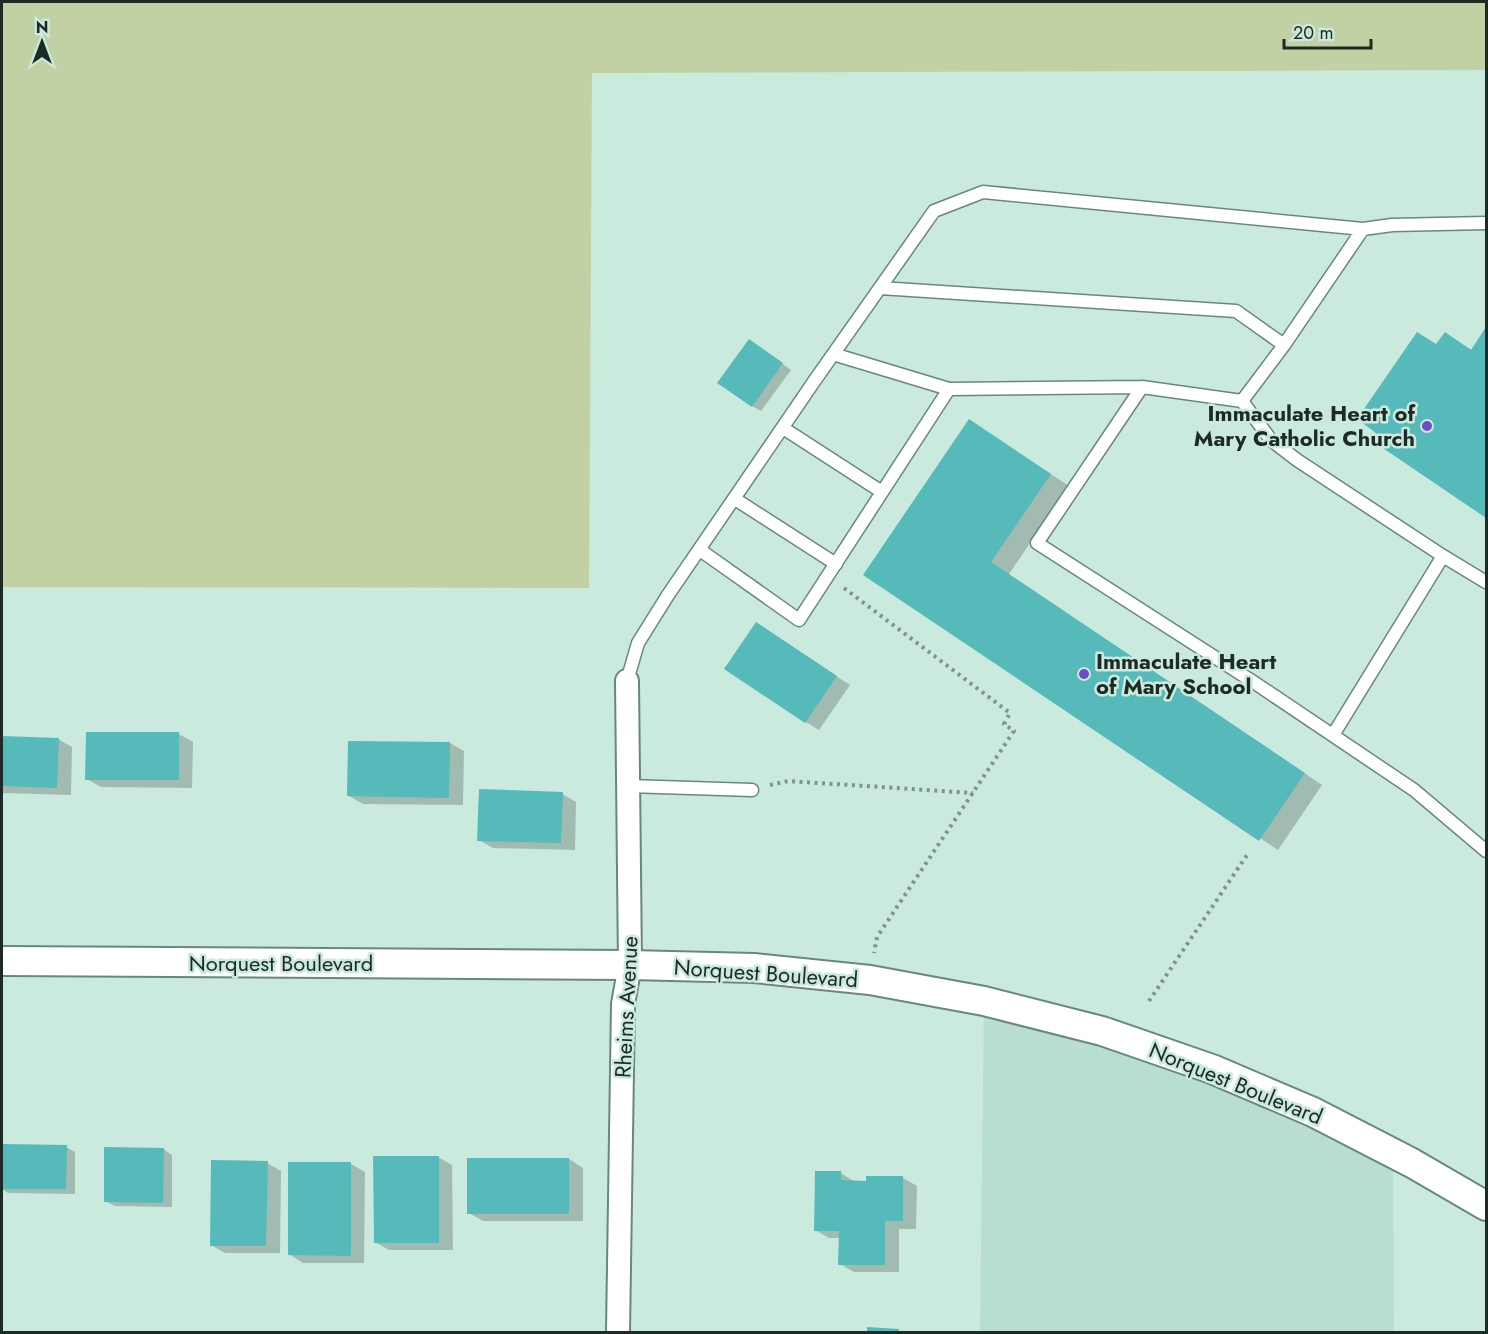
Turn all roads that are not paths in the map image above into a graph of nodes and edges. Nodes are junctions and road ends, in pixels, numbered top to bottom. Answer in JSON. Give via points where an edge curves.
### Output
{"nodes":[{"id":1,"x":1486,"y":223,"type":"edge"},
{"id":2,"x":1363,"y":229,"type":"junction"},
{"id":3,"x":880,"y":288,"type":"junction"},
{"id":4,"x":1284,"y":345,"type":"junction"},
{"id":5,"x":833,"y":354,"type":"junction"},
{"id":6,"x":1142,"y":387,"type":"junction"},
{"id":7,"x":949,"y":389,"type":"junction"},
{"id":8,"x":1242,"y":401,"type":"junction"},
{"id":9,"x":783,"y":428,"type":"junction"},
{"id":10,"x":882,"y":492,"type":"junction"},
{"id":11,"x":735,"y":499,"type":"junction"},
{"id":12,"x":700,"y":550,"type":"junction"},
{"id":13,"x":1443,"y":556,"type":"junction"},
{"id":14,"x":836,"y":564,"type":"junction"},
{"id":15,"x":1486,"y":582,"type":"edge"},
{"id":16,"x":627,"y":681,"type":"joint"},
{"id":17,"x":1333,"y":735,"type":"junction"},
{"id":18,"x":628,"y":786,"type":"junction"},
{"id":19,"x":752,"y":790,"type":"road end"},
{"id":20,"x":1486,"y":851,"type":"edge"},
{"id":21,"x":2,"y":961,"type":"edge"},
{"id":22,"x":630,"y":965,"type":"junction"},
{"id":23,"x":1486,"y":1206,"type":"edge"},
{"id":24,"x":618,"y":1332,"type":"edge"}],
"edges":[{"from":1,"to":2,"type":"lane"},
{"from":2,"to":3,"type":"lane","via":[[983,192],[934,211]]},
{"from":2,"to":4,"type":"lane"},
{"from":3,"to":4,"type":"lane","via":[[1236,311]]},
{"from":3,"to":5,"type":"lane"},
{"from":4,"to":8,"type":"lane"},
{"from":5,"to":7,"type":"lane"},
{"from":5,"to":9,"type":"lane"},
{"from":6,"to":7,"type":"lane"},
{"from":6,"to":8,"type":"lane"},
{"from":6,"to":17,"type":"lane","via":[[1037,543]]},
{"from":7,"to":10,"type":"lane"},
{"from":8,"to":13,"type":"lane","via":[[1271,440]]},
{"from":9,"to":10,"type":"lane"},
{"from":9,"to":11,"type":"lane"},
{"from":10,"to":14,"type":"lane"},
{"from":11,"to":12,"type":"lane"},
{"from":11,"to":14,"type":"lane"},
{"from":12,"to":14,"type":"lane","via":[[799,620]]},
{"from":12,"to":16,"type":"lane","via":[[638,643]]},
{"from":13,"to":15,"type":"lane"},
{"from":13,"to":17,"type":"lane"},
{"from":16,"to":18,"type":"street","name":"Rheims Avenue"},
{"from":17,"to":20,"type":"lane","via":[[1414,790]]},
{"from":18,"to":19,"type":"lane"},
{"from":18,"to":22,"type":"street","name":"Rheims Avenue"},
{"from":21,"to":22,"type":"street","name":"Norquest Boulevard"},
{"from":22,"to":23,"type":"street","name":"Norquest Boulevard","via":[[754,969],[870,980],[984,1001],[1102,1032],[1212,1069],[1313,1112]]},
{"from":22,"to":24,"type":"street","name":"Rheims Avenue","via":[[623,1004]]}]}
